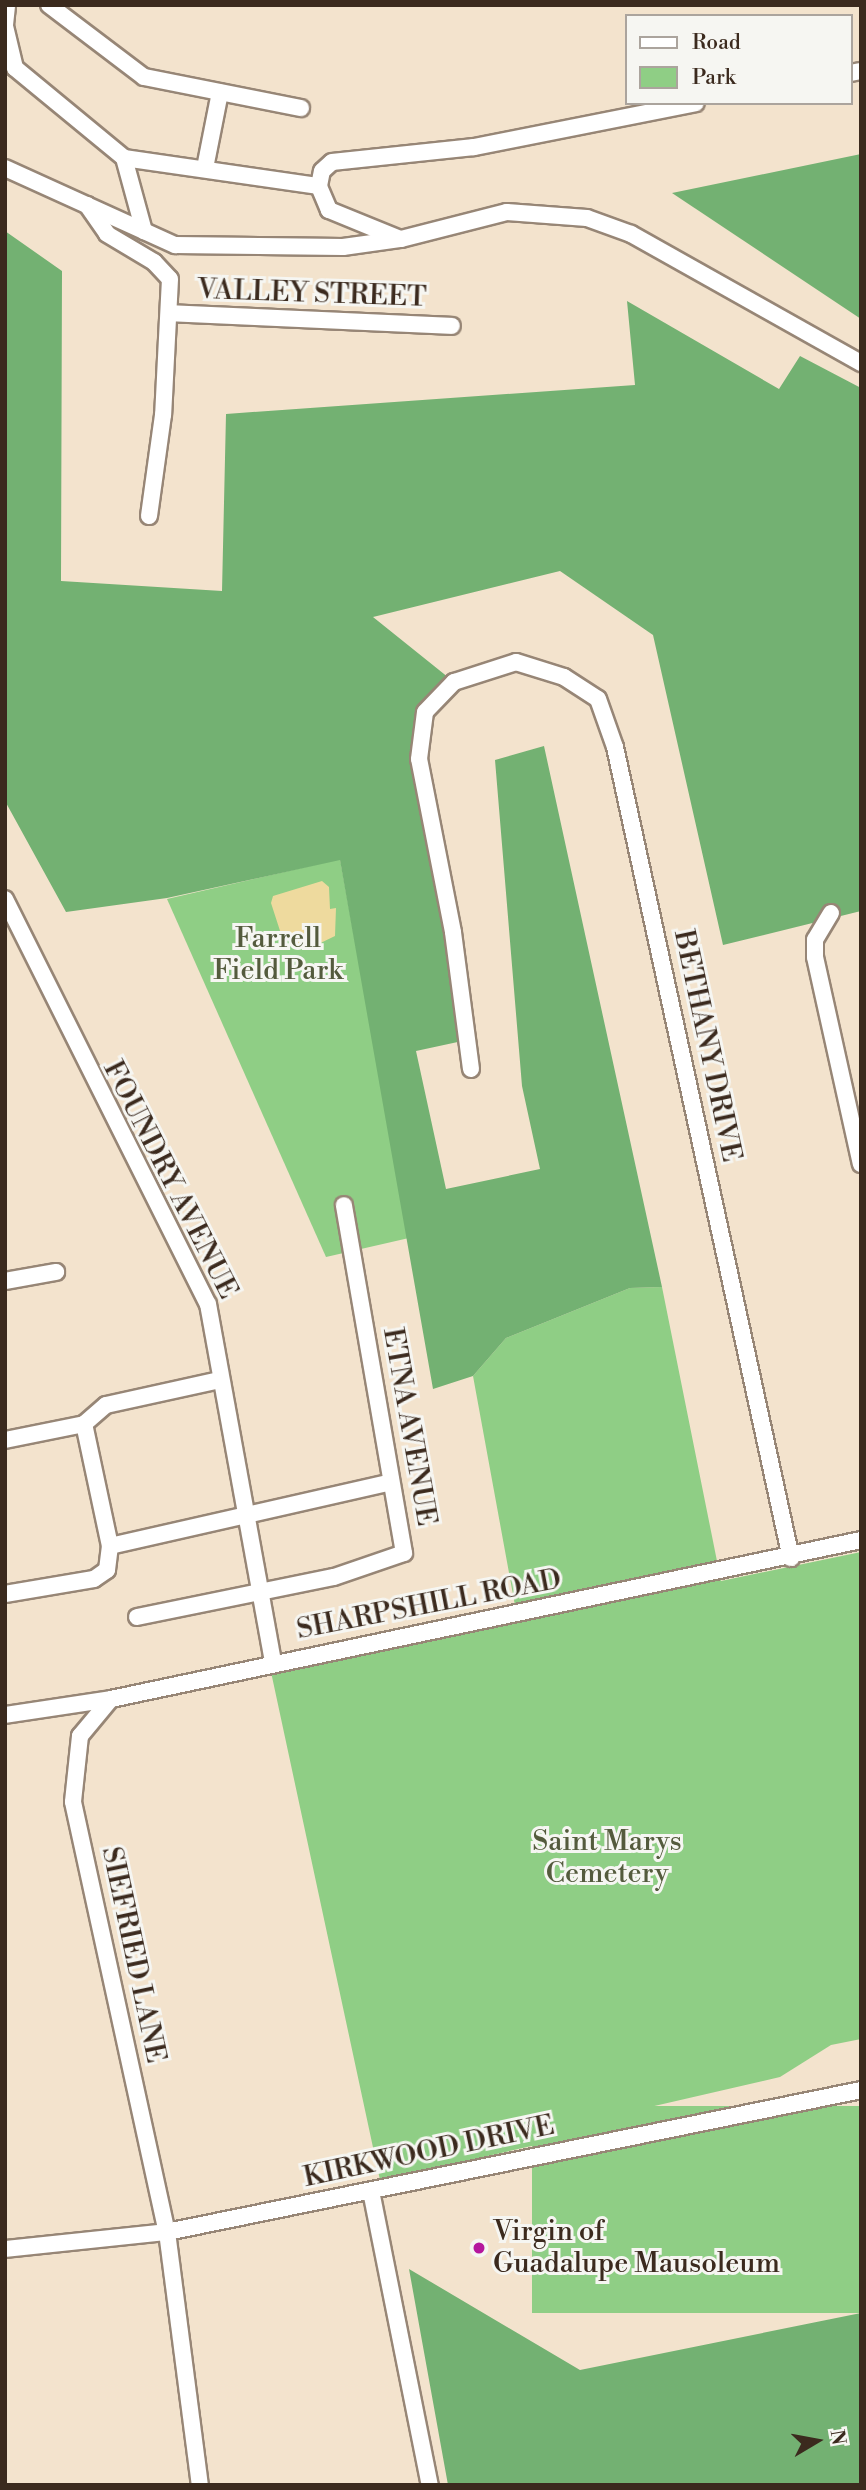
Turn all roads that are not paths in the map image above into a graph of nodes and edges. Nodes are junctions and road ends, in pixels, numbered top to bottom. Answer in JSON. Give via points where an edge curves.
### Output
{"nodes":[{"id":1,"x":7,"y":5,"type":"edge"},
{"id":2,"x":49,"y":5,"type":"edge"},
{"id":3,"x":5,"y":26,"type":"edge"},
{"id":4,"x":220,"y":92,"type":"junction"},
{"id":5,"x":686,"y":105,"type":"edge"},
{"id":6,"x":301,"y":108,"type":"dead end"},
{"id":7,"x":124,"y":158,"type":"junction"},
{"id":8,"x":5,"y":168,"type":"edge"},
{"id":9,"x":205,"y":168,"type":"junction"},
{"id":10,"x":319,"y":186,"type":"junction"},
{"id":11,"x":86,"y":203,"type":"junction"},
{"id":12,"x":144,"y":231,"type":"junction"},
{"id":13,"x":401,"y":239,"type":"junction"},
{"id":14,"x":169,"y":313,"type":"junction"},
{"id":15,"x":452,"y":326,"type":"dead end"},
{"id":16,"x":861,"y":363,"type":"edge"},
{"id":17,"x":149,"y":516,"type":"dead end"},
{"id":18,"x":5,"y":900,"type":"edge"},
{"id":19,"x":831,"y":913,"type":"dead end"},
{"id":20,"x":471,"y":1069,"type":"dead end"},
{"id":21,"x":861,"y":1164,"type":"edge"},
{"id":22,"x":344,"y":1205,"type":"dead end"},
{"id":23,"x":56,"y":1272,"type":"dead end"},
{"id":24,"x":5,"y":1281,"type":"edge"},
{"id":25,"x":220,"y":1380,"type":"junction"},
{"id":26,"x":84,"y":1424,"type":"junction"},
{"id":27,"x":5,"y":1440,"type":"edge"},
{"id":28,"x":391,"y":1482,"type":"junction"},
{"id":29,"x":244,"y":1516,"type":"junction"},
{"id":30,"x":861,"y":1540,"type":"edge"},
{"id":31,"x":110,"y":1546,"type":"junction"},
{"id":32,"x":791,"y":1558,"type":"junction"},
{"id":33,"x":258,"y":1591,"type":"junction"},
{"id":34,"x":5,"y":1594,"type":"edge"},
{"id":35,"x":138,"y":1617,"type":"dead end"},
{"id":36,"x":273,"y":1662,"type":"junction"},
{"id":37,"x":111,"y":1699,"type":"junction"},
{"id":38,"x":5,"y":1715,"type":"edge"},
{"id":39,"x":861,"y":2090,"type":"edge"},
{"id":40,"x":371,"y":2191,"type":"junction"},
{"id":41,"x":167,"y":2232,"type":"junction"},
{"id":42,"x":5,"y":2249,"type":"edge"},
{"id":43,"x":200,"y":2485,"type":"edge"},
{"id":44,"x":430,"y":2485,"type":"edge"}],
"edges":[{"from":1,"to":3,"type":"street"},
{"from":2,"to":4,"type":"street","via":[[144,77]]},
{"from":3,"to":7,"type":"street","via":[[15,68]]},
{"from":4,"to":6,"type":"street"},
{"from":4,"to":9,"type":"street"},
{"from":5,"to":10,"type":"street","via":[[474,147],[332,162]]},
{"from":7,"to":9,"type":"street"},
{"from":7,"to":12,"type":"street"},
{"from":8,"to":11,"type":"street"},
{"from":9,"to":10,"type":"street"},
{"from":10,"to":13,"type":"street","via":[[329,210]]},
{"from":11,"to":12,"type":"street"},
{"from":11,"to":14,"type":"street","via":[[107,234],[154,262],[170,279]]},
{"from":12,"to":13,"type":"street","via":[[175,245],[214,248],[343,247]]},
{"from":13,"to":16,"type":"street","via":[[507,212],[587,218],[631,234]]},
{"from":14,"to":15,"type":"street","name":"VALLEY STREET","via":[[212,320]]},
{"from":14,"to":17,"type":"street"},
{"from":18,"to":25,"type":"street","name":"FOUNDRY AVENUE","via":[[208,1304]]},
{"from":19,"to":21,"type":"street","via":[[815,940],[815,957]]},
{"from":20,"to":32,"type":"street","name":"BETHANY DRIVE","via":[[453,932],[419,759],[425,712],[454,682],[516,662],[564,677],[598,699],[615,747]]},
{"from":22,"to":28,"type":"street","name":"ETNA AVENUE"},
{"from":23,"to":24,"type":"street"},
{"from":25,"to":26,"type":"street","via":[[106,1405]]},
{"from":25,"to":29,"type":"street","name":"FOUNDRY AVENUE"},
{"from":26,"to":27,"type":"street"},
{"from":26,"to":31,"type":"street"},
{"from":28,"to":29,"type":"street"},
{"from":28,"to":33,"type":"street","name":"ETNA AVENUE","via":[[404,1553],[334,1577]]},
{"from":29,"to":31,"type":"street"},
{"from":29,"to":33,"type":"street","name":"FOUNDRY AVENUE"},
{"from":30,"to":32,"type":"street","name":"SHARPSHILL ROAD"},
{"from":31,"to":34,"type":"street","via":[[107,1570],[94,1579]]},
{"from":32,"to":36,"type":"street","name":"SHARPSHILL ROAD"},
{"from":33,"to":35,"type":"street","name":"ETNA AVENUE"},
{"from":33,"to":36,"type":"street","name":"FOUNDRY AVENUE"},
{"from":36,"to":37,"type":"street","name":"SHARPSHILL ROAD"},
{"from":37,"to":38,"type":"street","name":"SHARPSHILL ROAD"},
{"from":37,"to":41,"type":"street","name":"SIEFRIED LANE","via":[[80,1736],[73,1802]]},
{"from":39,"to":40,"type":"street","name":"KIRKWOOD DRIVE"},
{"from":40,"to":41,"type":"street","name":"KIRKWOOD DRIVE"},
{"from":40,"to":44,"type":"street"},
{"from":41,"to":42,"type":"street","name":"KIRKWOOD DRIVE"},
{"from":41,"to":43,"type":"street","name":"SIEFRIED LANE"}]}
